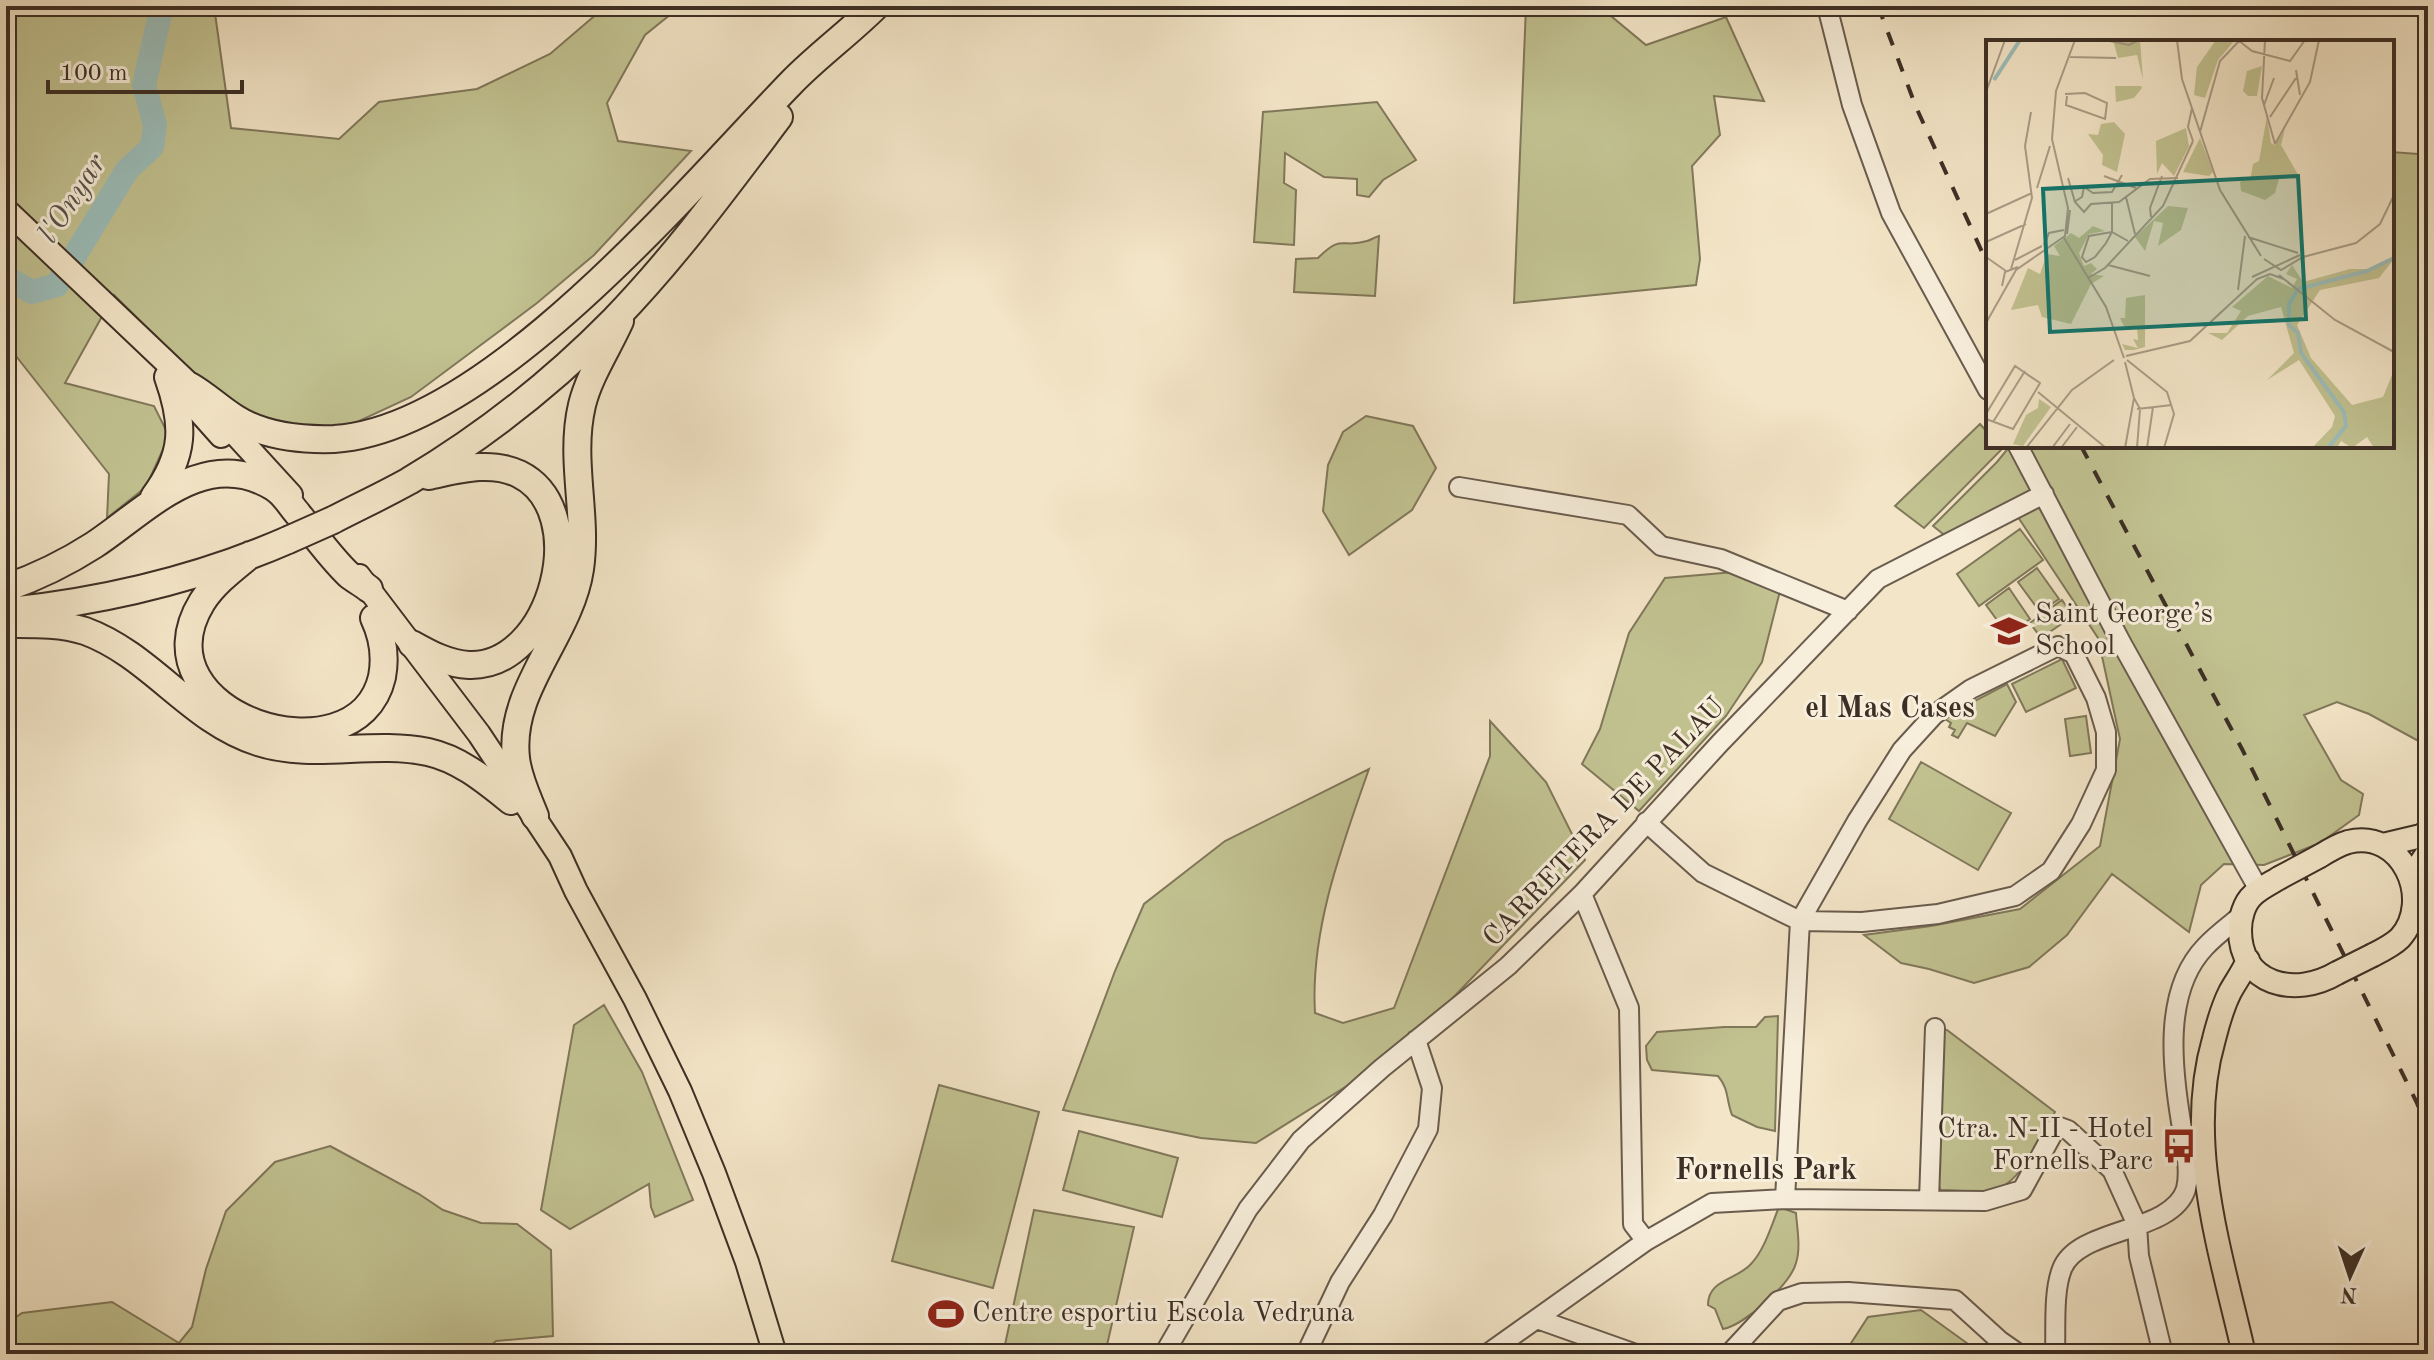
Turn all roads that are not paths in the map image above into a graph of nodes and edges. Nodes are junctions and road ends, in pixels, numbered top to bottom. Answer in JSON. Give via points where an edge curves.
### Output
{"nodes":[{"id":1,"x":876,"y":6,"type":"edge"},
{"id":2,"x":1827,"y":6,"type":"edge"},
{"id":3,"x":845,"y":36,"type":"junction"},
{"id":4,"x":6,"y":210,"type":"edge"},
{"id":5,"x":628,"y":304,"type":"junction"},
{"id":6,"x":179,"y":381,"type":"junction"},
{"id":7,"x":1986,"y":386,"type":"edge"},
{"id":8,"x":2019,"y":448,"type":"edge"},
{"id":9,"x":409,"y":480,"type":"junction"},
{"id":10,"x":262,"y":482,"type":"junction"},
{"id":11,"x":1459,"y":487,"type":"dead end"},
{"id":12,"x":2044,"y":494,"type":"junction"},
{"id":13,"x":151,"y":502,"type":"junction"},
{"id":14,"x":250,"y":555,"type":"junction"},
{"id":15,"x":6,"y":588,"type":"edge"},
{"id":16,"x":369,"y":589,"type":"junction"},
{"id":17,"x":1848,"y":611,"type":"junction"},
{"id":18,"x":6,"y":612,"type":"edge"},
{"id":19,"x":374,"y":618,"type":"junction"},
{"id":20,"x":6,"y":624,"type":"edge"},
{"id":21,"x":412,"y":644,"type":"junction"},
{"id":22,"x":511,"y":801,"type":"junction"},
{"id":23,"x":535,"y":816,"type":"junction"},
{"id":24,"x":1646,"y":822,"type":"junction"},
{"id":25,"x":2428,"y":831,"type":"edge"},
{"id":26,"x":2383,"y":845,"type":"junction"},
{"id":27,"x":2428,"y":852,"type":"edge"},
{"id":28,"x":2414,"y":885,"type":"junction"},
{"id":29,"x":2259,"y":890,"type":"junction"},
{"id":30,"x":576,"y":891,"type":"junction"},
{"id":31,"x":1582,"y":894,"type":"junction"},
{"id":32,"x":2242,"y":915,"type":"junction"},
{"id":33,"x":1800,"y":921,"type":"junction"},
{"id":34,"x":2248,"y":960,"type":"junction"},
{"id":35,"x":2268,"y":979,"type":"junction"},
{"id":36,"x":2220,"y":1020,"type":"junction"},
{"id":37,"x":1935,"y":1028,"type":"dead end"},
{"id":38,"x":1416,"y":1040,"type":"junction"},
{"id":39,"x":1785,"y":1199,"type":"junction"},
{"id":40,"x":1929,"y":1200,"type":"junction"},
{"id":41,"x":2137,"y":1225,"type":"junction"},
{"id":42,"x":1646,"y":1241,"type":"junction"},
{"id":43,"x":1537,"y":1319,"type":"junction"},
{"id":44,"x":775,"y":1354,"type":"edge"},
{"id":45,"x":1164,"y":1354,"type":"edge"},
{"id":46,"x":1306,"y":1354,"type":"edge"},
{"id":47,"x":1487,"y":1354,"type":"edge"},
{"id":48,"x":1636,"y":1354,"type":"edge"},
{"id":49,"x":1729,"y":1354,"type":"edge"},
{"id":50,"x":2019,"y":1354,"type":"edge"},
{"id":51,"x":2055,"y":1354,"type":"edge"},
{"id":52,"x":2163,"y":1354,"type":"edge"},
{"id":53,"x":2244,"y":1354,"type":"edge"}],
"edges":[{"from":1,"to":3,"type":"highway"},
{"from":2,"to":7,"type":"street","via":[[1852,105],[1891,213]]},
{"from":3,"to":5,"type":"highway"},
{"from":3,"to":6,"type":"highway","via":[[797,77],[571,306],[496,367],[428,410],[363,435],[300,438],[244,422]]},
{"from":4,"to":6,"type":"main road"},
{"from":5,"to":9,"type":"highway","via":[[531,396]]},
{"from":5,"to":23,"type":"highway","via":[[583,403],[577,468],[582,540],[575,594],[518,718],[516,759]]},
{"from":6,"to":10,"type":"main road"},
{"from":6,"to":13,"type":"highway","via":[[179,448]]},
{"from":6,"to":16,"type":"main road","via":[[283,485]]},
{"from":8,"to":12,"type":"street"},
{"from":9,"to":14,"type":"highway","bridge":true},
{"from":9,"to":21,"type":"highway","via":[[480,466],[519,474],[545,496],[558,534],[558,559],[546,605],[535,627],[509,654],[472,665]]},
{"from":10,"to":13,"type":"highway","via":[[214,474]]},
{"from":10,"to":16,"type":"highway","via":[[275,487],[349,575]]},
{"from":10,"to":19,"type":"main road"},
{"from":11,"to":17,"type":"street","via":[[1628,515],[1661,546],[1721,559]]},
{"from":12,"to":17,"type":"street","name":"CARRETERA DE PALAU","via":[[1878,579]]},
{"from":12,"to":29,"type":"street"},
{"from":13,"to":15,"type":"highway","via":[[62,565]]},
{"from":14,"to":18,"type":"highway","via":[[126,592]]},
{"from":14,"to":19,"type":"highway","via":[[201,603],[189,644],[190,661],[202,685],[237,715],[264,726],[309,732],[337,727],[357,716],[379,689],[385,664]]},
{"from":16,"to":21,"type":"main road"},
{"from":17,"to":24,"type":"street","name":"CARRETERA DE PALAU"},
{"from":19,"to":22,"type":"main road"},
{"from":20,"to":22,"type":"highway","via":[[61,627],[108,642],[139,660],[211,719],[258,742],[313,752],[428,752],[471,771]]},
{"from":21,"to":23,"type":"main road"},
{"from":22,"to":30,"type":"main road"},
{"from":23,"to":30,"type":"main road"},
{"from":24,"to":31,"type":"street","name":"CARRETERA DE PALAU"},
{"from":24,"to":33,"type":"street","via":[[1703,873]]},
{"from":25,"to":26,"type":"main road"},
{"from":26,"to":28,"type":"main road","via":[[2407,864]]},
{"from":26,"to":29,"type":"main road","bridge":true,"via":[[2349,842]]},
{"from":27,"to":28,"type":"main road"},
{"from":28,"to":35,"type":"main road","bridge":true,"via":[[2417,897],[2401,937],[2305,986]]},
{"from":29,"to":32,"type":"main road"},
{"from":30,"to":44,"type":"main road","via":[[680,1091],[747,1262]]},
{"from":31,"to":38,"type":"street","name":"CARRETERA DE PALAU","via":[[1508,966]]},
{"from":31,"to":42,"type":"street","via":[[1629,1008],[1633,1224]]},
{"from":32,"to":34,"type":"main road","via":[[2241,940]]},
{"from":32,"to":41,"type":"street","via":[[2204,948],[2184,979],[2176,1010],[2175,1084],[2187,1185],[2165,1214]]},
{"from":33,"to":33,"type":"street","via":[[1862,922],[1938,914],[2015,896],[2051,871],[2106,770],[2106,732],[2074,654],[2058,646],[1971,689],[1934,715],[1902,750]]},
{"from":33,"to":39,"type":"street"},
{"from":34,"to":35,"type":"main road"},
{"from":34,"to":36,"type":"main road"},
{"from":35,"to":36,"type":"main road","via":[[2247,989]]},
{"from":36,"to":53,"type":"main road","via":[[2204,1098],[2205,1172]]},
{"from":37,"to":40,"type":"street"},
{"from":38,"to":45,"type":"street","name":"CARRETERA DE PALAU","via":[[1301,1140],[1248,1209]]},
{"from":38,"to":46,"type":"street","via":[[1432,1088],[1428,1129],[1340,1282]]},
{"from":39,"to":40,"type":"street"},
{"from":39,"to":42,"type":"street","via":[[1712,1203]]},
{"from":40,"to":41,"type":"street","via":[[1985,1201],[2022,1190],[2057,1126],[2112,1170]]},
{"from":41,"to":51,"type":"street","via":[[2077,1249],[2062,1267]]},
{"from":41,"to":52,"type":"street","via":[[2139,1256]]},
{"from":42,"to":43,"type":"street"},
{"from":43,"to":47,"type":"street"},
{"from":43,"to":48,"type":"street"},
{"from":49,"to":50,"type":"street","via":[[1778,1301],[1802,1293],[1848,1292],[1955,1300]]}]}
